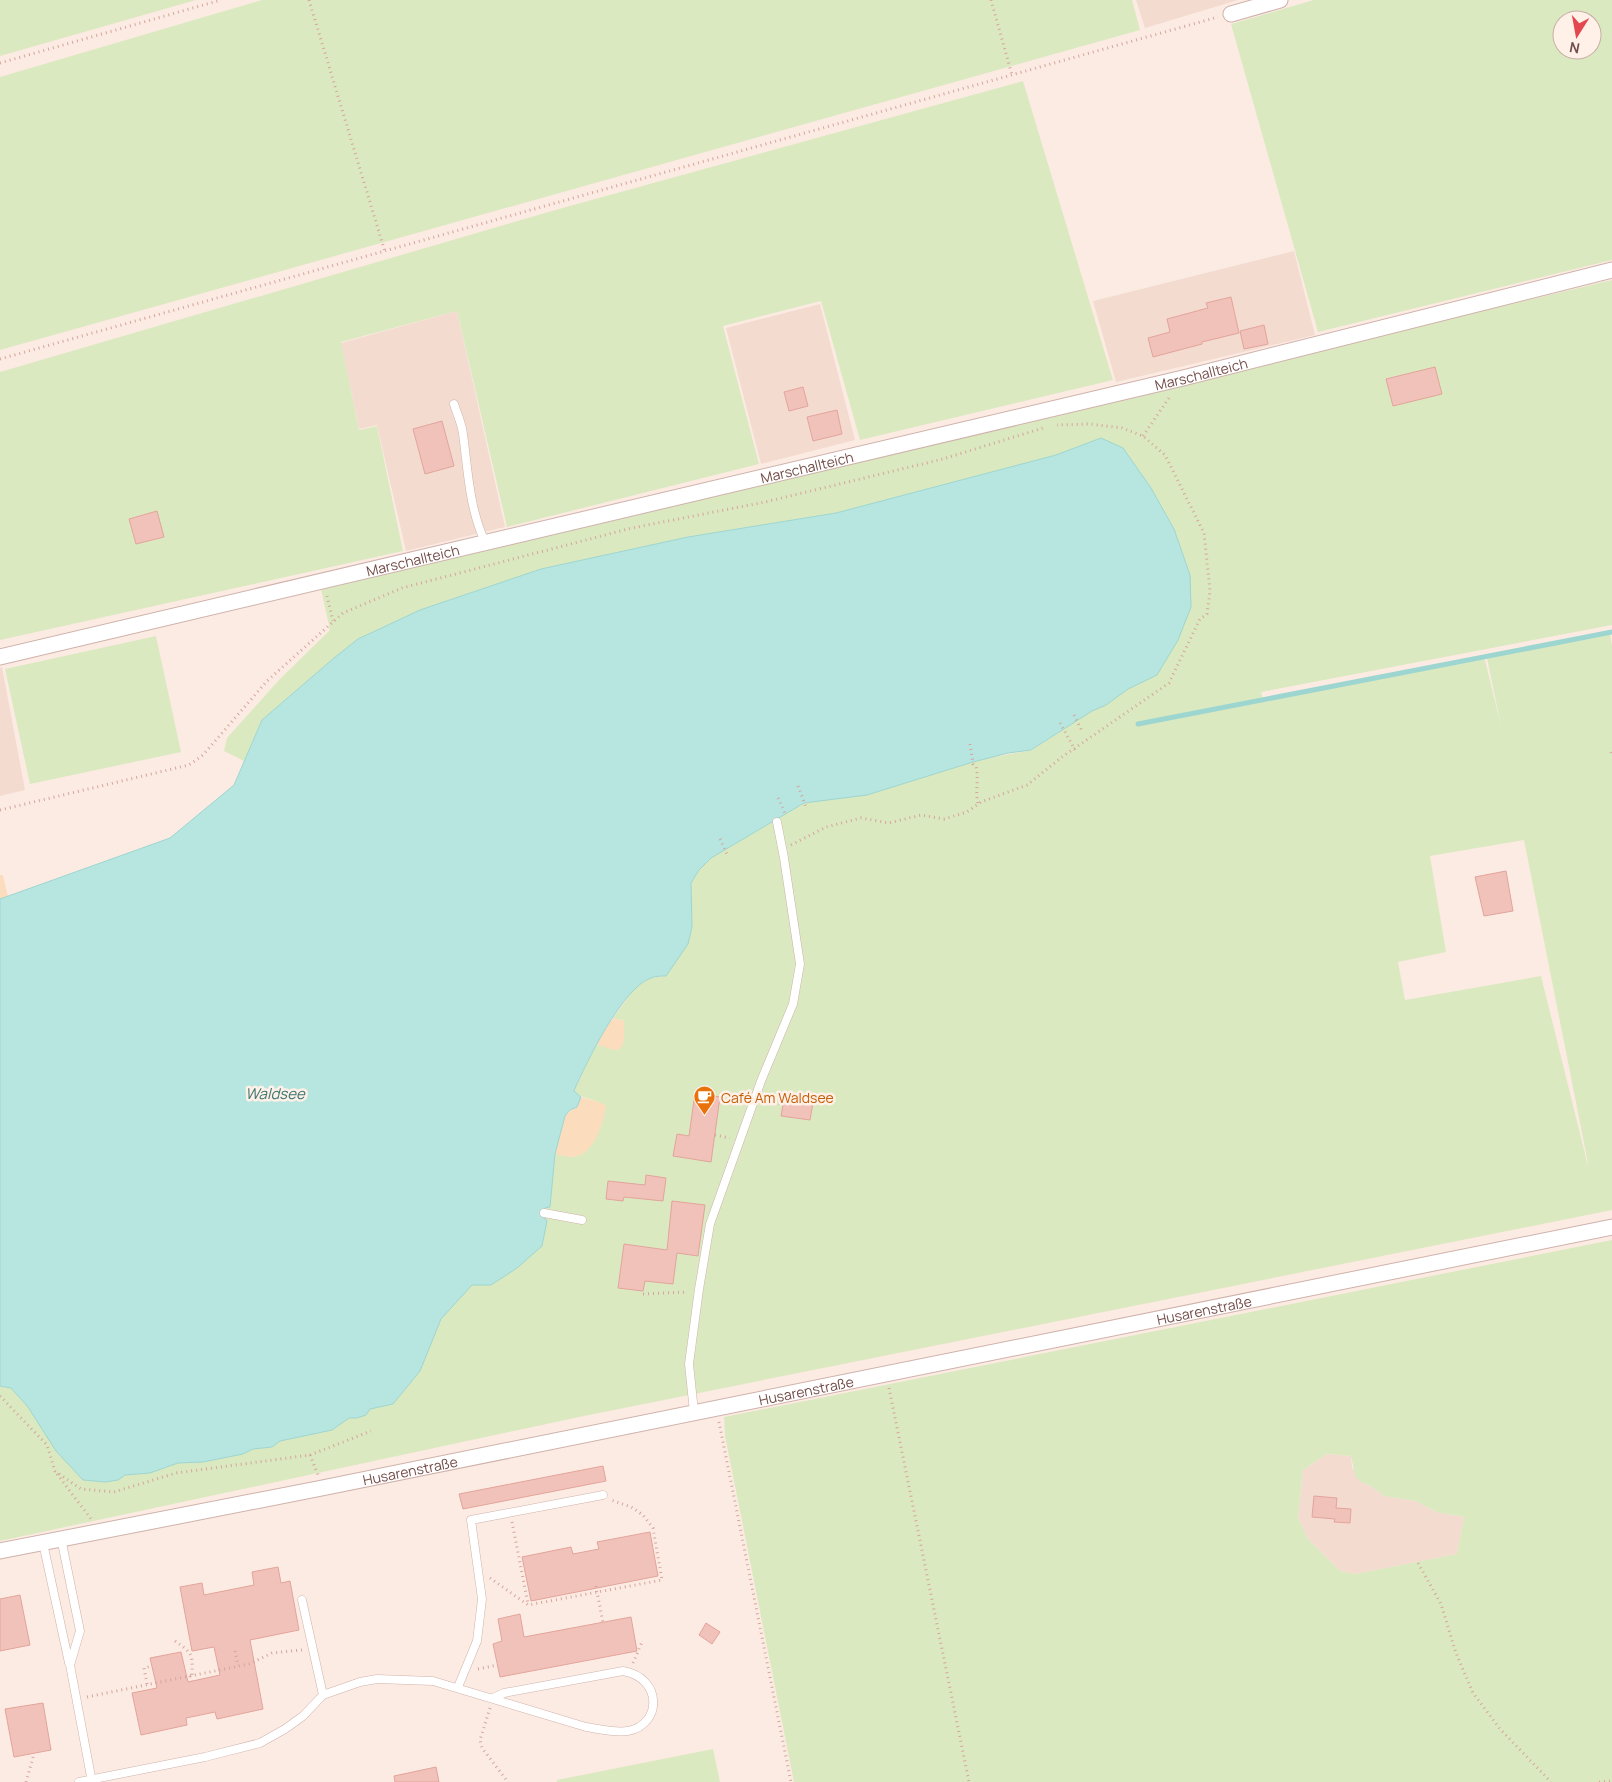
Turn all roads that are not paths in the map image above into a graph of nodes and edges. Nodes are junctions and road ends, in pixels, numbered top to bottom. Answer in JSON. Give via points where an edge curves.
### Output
{"nodes":[{"id":1,"x":1280,"y":0,"type":"edge"},
{"id":2,"x":1231,"y":14,"type":"road end"},
{"id":3,"x":1612,"y":270,"type":"edge"},
{"id":4,"x":454,"y":404,"type":"dead end"},
{"id":5,"x":485,"y":542,"type":"junction"},
{"id":6,"x":0,"y":657,"type":"edge"},
{"id":7,"x":777,"y":822,"type":"dead end"},
{"id":8,"x":544,"y":1213,"type":"dead end"},
{"id":9,"x":582,"y":1220,"type":"dead end"},
{"id":10,"x":1612,"y":1227,"type":"edge"},
{"id":11,"x":694,"y":1412,"type":"junction"},
{"id":12,"x":603,"y":1495,"type":"road end"},
{"id":13,"x":61,"y":1538,"type":"junction"},
{"id":14,"x":43,"y":1543,"type":"junction"},
{"id":15,"x":0,"y":1551,"type":"edge"},
{"id":16,"x":302,"y":1600,"type":"dead end"},
{"id":17,"x":70,"y":1665,"type":"junction"},
{"id":18,"x":458,"y":1687,"type":"junction"},
{"id":19,"x":322,"y":1695,"type":"junction"},
{"id":20,"x":493,"y":1698,"type":"junction"},
{"id":21,"x":92,"y":1781,"type":"edge"},
{"id":22,"x":79,"y":1782,"type":"edge"}],
"edges":[{"from":1,"to":2,"type":"street"},
{"from":3,"to":5,"type":"street","name":"Marschallteich","via":[[1182,378]]},
{"from":4,"to":5,"type":"lane","via":[[463,432],[471,501]]},
{"from":5,"to":6,"type":"street","name":"Marschallteich"},
{"from":7,"to":11,"type":"lane","via":[[800,964],[793,1004],[756,1094],[710,1224],[689,1364]]},
{"from":8,"to":9,"type":"lane"},
{"from":10,"to":11,"type":"street","name":"Husarenstraße"},
{"from":11,"to":13,"type":"street","name":"Husarenstraße"},
{"from":12,"to":18,"type":"lane","via":[[471,1520],[482,1600],[477,1641]]},
{"from":13,"to":14,"type":"street","name":"Husarenstraße"},
{"from":13,"to":17,"type":"lane","via":[[80,1631]]},
{"from":14,"to":15,"type":"street","name":"Husarenstraße"},
{"from":14,"to":17,"type":"lane"},
{"from":16,"to":19,"type":"lane"},
{"from":17,"to":21,"type":"lane"},
{"from":18,"to":19,"type":"lane","via":[[433,1680],[376,1679]]},
{"from":18,"to":20,"type":"lane"},
{"from":19,"to":21,"type":"lane","via":[[303,1716],[260,1743]]},
{"from":20,"to":20,"type":"lane","via":[[604,1730],[627,1731],[643,1724],[653,1706],[653,1696],[646,1682],[629,1672]]},
{"from":21,"to":22,"type":"lane"}]}
